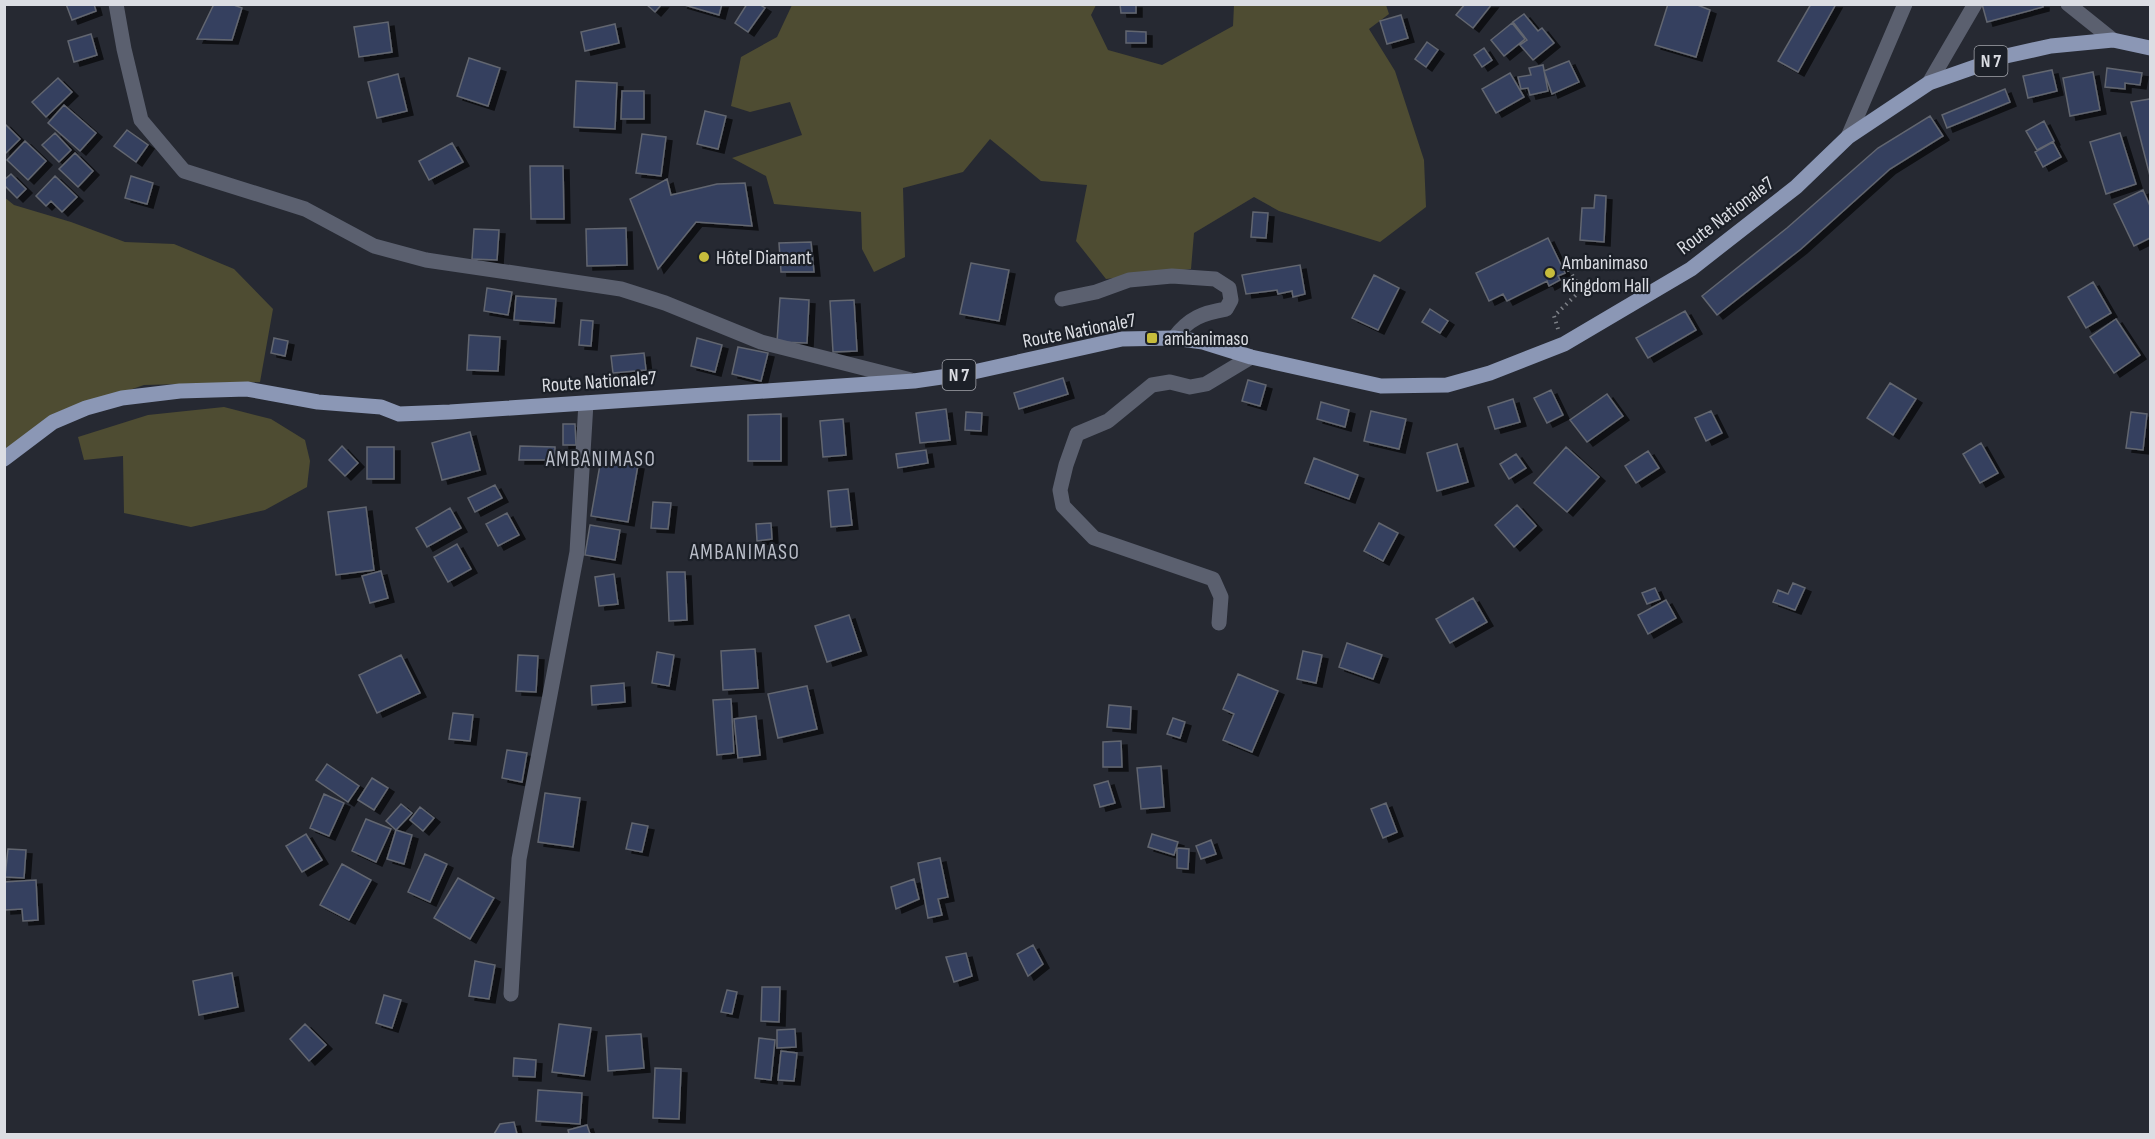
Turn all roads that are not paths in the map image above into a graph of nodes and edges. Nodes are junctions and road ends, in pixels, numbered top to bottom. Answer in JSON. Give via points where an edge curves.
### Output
{"nodes":[{"id":1,"x":116,"y":4,"type":"edge"},
{"id":2,"x":1905,"y":4,"type":"edge"},
{"id":3,"x":1975,"y":4,"type":"edge"},
{"id":4,"x":2068,"y":4,"type":"edge"},
{"id":5,"x":2113,"y":40,"type":"junction"},
{"id":6,"x":2151,"y":48,"type":"edge"},
{"id":7,"x":1929,"y":83,"type":"junction"},
{"id":8,"x":1848,"y":137,"type":"junction"},
{"id":9,"x":1062,"y":299,"type":"dead end"},
{"id":10,"x":1174,"y":338,"type":"junction"},
{"id":11,"x":1251,"y":357,"type":"junction"},
{"id":12,"x":914,"y":381,"type":"junction"},
{"id":13,"x":586,"y":403,"type":"junction"},
{"id":14,"x":4,"y":459,"type":"edge"},
{"id":15,"x":1219,"y":623,"type":"dead end"},
{"id":16,"x":511,"y":994,"type":"dead end"}],
"edges":[{"from":1,"to":12,"type":"street","via":[[141,120],[184,171],[305,209],[374,246],[426,260],[621,289],[761,342]]},
{"from":2,"to":8,"type":"street"},
{"from":3,"to":7,"type":"street"},
{"from":4,"to":5,"type":"street"},
{"from":5,"to":6,"type":"main road","name":"Route Nationale7","number":"N 7"},
{"from":5,"to":7,"type":"main road","name":"Route Nationale7","number":"N 7","via":[[2051,46],[2006,56]]},
{"from":7,"to":8,"type":"main road","name":"Route Nationale7","number":"N 7"},
{"from":8,"to":11,"type":"main road","name":"Route Nationale7","number":"N 7","via":[[1796,187],[1691,268],[1564,344],[1490,373],[1447,385],[1381,386]]},
{"from":9,"to":10,"type":"street","via":[[1129,280],[1172,276],[1215,279],[1229,288],[1226,309],[1209,312],[1185,324]]},
{"from":10,"to":11,"type":"main road","name":"Route Nationale7","number":"N 7","via":[[1203,342]]},
{"from":10,"to":12,"type":"main road","name":"Route Nationale7","number":"N 7","via":[[1122,339],[969,373]]},
{"from":11,"to":15,"type":"street","via":[[1206,384],[1152,385],[1108,421],[1077,434],[1060,490],[1063,506],[1094,537],[1213,579],[1221,597]]},
{"from":12,"to":13,"type":"main road","name":"Route Nationale7","number":"N 7"},
{"from":13,"to":14,"type":"main road","name":"Route Nationale7","number":"N 7","via":[[399,414],[381,407],[318,402],[247,388],[180,391],[122,398],[86,408],[53,422]]},
{"from":13,"to":16,"type":"street","via":[[577,552],[519,859]]}]}
